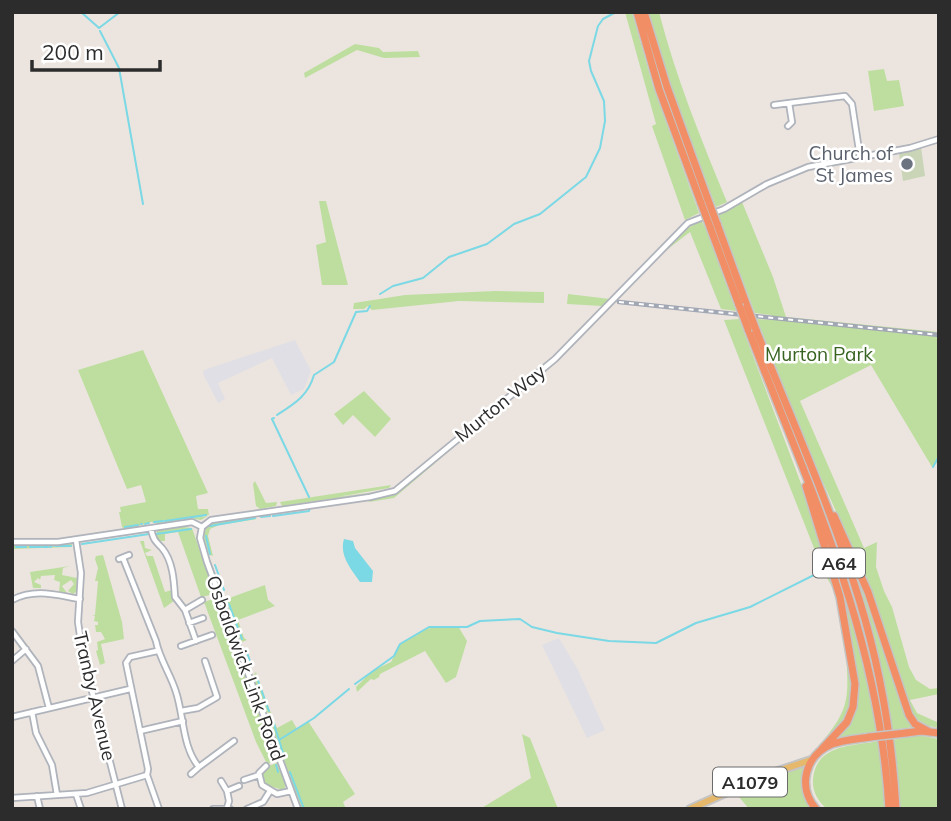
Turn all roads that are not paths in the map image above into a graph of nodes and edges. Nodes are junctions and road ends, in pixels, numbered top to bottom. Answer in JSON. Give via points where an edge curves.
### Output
{"nodes":[{"id":1,"x":637,"y":12,"type":"edge"},
{"id":2,"x":645,"y":12,"type":"edge"},
{"id":3,"x":789,"y":103,"type":"junction"},
{"id":4,"x":774,"y":105,"type":"dead end"},
{"id":5,"x":793,"y":125,"type":"dead end"},
{"id":6,"x":939,"y":139,"type":"edge"},
{"id":7,"x":860,"y":157,"type":"junction"},
{"id":8,"x":704,"y":202,"type":"junction"},
{"id":9,"x":752,"y":329,"type":"junction"},
{"id":10,"x":801,"y":461,"type":"junction"},
{"id":11,"x":825,"y":504,"type":"junction"},
{"id":12,"x":202,"y":527,"type":"junction"},
{"id":13,"x":151,"y":532,"type":"junction"},
{"id":14,"x":12,"y":542,"type":"edge"},
{"id":15,"x":76,"y":544,"type":"junction"},
{"id":16,"x":123,"y":557,"type":"dead end"},
{"id":17,"x":80,"y":599,"type":"junction"},
{"id":18,"x":12,"y":600,"type":"edge"},
{"id":19,"x":202,"y":600,"type":"dead end"},
{"id":20,"x":185,"y":610,"type":"junction"},
{"id":21,"x":203,"y":618,"type":"dead end"},
{"id":22,"x":189,"y":623,"type":"junction"},
{"id":23,"x":12,"y":631,"type":"edge"},
{"id":24,"x":212,"y":635,"type":"dead end"},
{"id":25,"x":196,"y":641,"type":"junction"},
{"id":26,"x":181,"y":646,"type":"dead end"},
{"id":27,"x":26,"y":649,"type":"junction"},
{"id":28,"x":157,"y":650,"type":"junction"},
{"id":29,"x":12,"y":661,"type":"edge"},
{"id":30,"x":205,"y":661,"type":"dead end"},
{"id":31,"x":130,"y":689,"type":"junction"},
{"id":32,"x":217,"y":697,"type":"junction"},
{"id":33,"x":93,"y":698,"type":"junction"},
{"id":34,"x":225,"y":702,"type":"dead end"},
{"id":35,"x":49,"y":708,"type":"junction"},
{"id":36,"x":181,"y":711,"type":"junction"},
{"id":37,"x":32,"y":712,"type":"junction"},
{"id":38,"x":12,"y":717,"type":"edge"},
{"id":39,"x":183,"y":721,"type":"junction"},
{"id":40,"x":139,"y":731,"type":"junction"},
{"id":41,"x":935,"y":732,"type":"edge"},
{"id":42,"x":230,"y":742,"type":"dead end"},
{"id":43,"x":822,"y":749,"type":"junction"},
{"id":44,"x":811,"y":760,"type":"junction"},
{"id":45,"x":266,"y":766,"type":"dead end"},
{"id":46,"x":199,"y":767,"type":"junction"},
{"id":47,"x":191,"y":774,"type":"dead end"},
{"id":48,"x":147,"y":775,"type":"junction"},
{"id":49,"x":259,"y":775,"type":"junction"},
{"id":50,"x":244,"y":780,"type":"dead end"},
{"id":51,"x":221,"y":781,"type":"dead end"},
{"id":52,"x":116,"y":785,"type":"junction"},
{"id":53,"x":239,"y":786,"type":"dead end"},
{"id":54,"x":227,"y":791,"type":"junction"},
{"id":55,"x":270,"y":791,"type":"junction"},
{"id":56,"x":291,"y":791,"type":"junction"},
{"id":57,"x":76,"y":794,"type":"junction"},
{"id":58,"x":57,"y":795,"type":"junction"},
{"id":59,"x":37,"y":796,"type":"junction"},
{"id":60,"x":13,"y":797,"type":"edge"},
{"id":61,"x":228,"y":808,"type":"edge"},
{"id":62,"x":40,"y":809,"type":"edge"},
{"id":63,"x":81,"y":809,"type":"edge"},
{"id":64,"x":122,"y":809,"type":"edge"},
{"id":65,"x":159,"y":809,"type":"edge"},
{"id":66,"x":213,"y":809,"type":"edge"},
{"id":67,"x":247,"y":809,"type":"edge"},
{"id":68,"x":298,"y":809,"type":"edge"},
{"id":69,"x":690,"y":809,"type":"edge"},
{"id":70,"x":816,"y":809,"type":"edge"},
{"id":71,"x":889,"y":809,"type":"edge"},
{"id":72,"x":896,"y":809,"type":"edge"}],
"edges":[{"from":1,"to":8,"type":"highway","number":"A64","via":[[659,89]]},
{"from":2,"to":8,"type":"highway","number":"A64"},
{"from":3,"to":4,"type":"street"},
{"from":3,"to":5,"type":"street"},
{"from":3,"to":7,"type":"street","via":[[840,95],[848,98]]},
{"from":6,"to":7,"type":"street","name":"Murton Way"},
{"from":7,"to":12,"type":"street","name":"Murton Way","via":[[789,174],[688,223],[555,359],[395,491],[211,520]]},
{"from":8,"to":9,"type":"highway","number":"A64","bridge":true},
{"from":9,"to":10,"type":"highway","number":"A64"},
{"from":9,"to":11,"type":"highway","number":"A64"},
{"from":10,"to":43,"type":"highway","via":[[840,597],[855,684],[850,715]]},
{"from":10,"to":71,"type":"highway","number":"A64","via":[[859,628],[877,709]]},
{"from":11,"to":41,"type":"highway","via":[[868,592],[909,715],[915,724]]},
{"from":11,"to":72,"type":"highway","number":"A64","via":[[860,600],[877,668]]},
{"from":12,"to":13,"type":"street","name":"Murton Way","via":[[192,522]]},
{"from":12,"to":56,"type":"street","name":"Osbaldwick Link Road","via":[[203,551]]},
{"from":13,"to":15,"type":"street","name":"Murton Way"},
{"from":13,"to":20,"type":"street","via":[[173,572],[174,595]]},
{"from":14,"to":15,"type":"street","name":"Murton Way"},
{"from":15,"to":17,"type":"street","name":"Tranby Avenue"},
{"from":16,"to":28,"type":"street"},
{"from":17,"to":18,"type":"street","via":[[38,592]]},
{"from":17,"to":33,"type":"street","name":"Tranby Avenue","via":[[79,631]]},
{"from":19,"to":20,"type":"street"},
{"from":20,"to":22,"type":"street"},
{"from":21,"to":22,"type":"street"},
{"from":22,"to":25,"type":"street"},
{"from":23,"to":27,"type":"street"},
{"from":24,"to":25,"type":"street"},
{"from":25,"to":26,"type":"street"},
{"from":27,"to":29,"type":"street"},
{"from":27,"to":35,"type":"street","via":[[38,666]]},
{"from":28,"to":31,"type":"street","via":[[130,657],[126,663]]},
{"from":28,"to":36,"type":"street"},
{"from":30,"to":32,"type":"street"},
{"from":31,"to":33,"type":"street"},
{"from":31,"to":40,"type":"street"},
{"from":32,"to":34,"type":"street"},
{"from":32,"to":36,"type":"street"},
{"from":33,"to":35,"type":"street"},
{"from":33,"to":52,"type":"street","name":"Tranby Avenue"},
{"from":35,"to":37,"type":"street"},
{"from":36,"to":39,"type":"street"},
{"from":37,"to":38,"type":"street"},
{"from":37,"to":58,"type":"street","via":[[36,733],[52,765]]},
{"from":39,"to":40,"type":"street"},
{"from":39,"to":46,"type":"street","via":[[190,753]]},
{"from":40,"to":48,"type":"street"},
{"from":41,"to":43,"type":"highway","bridge":true,"via":[[870,737]]},
{"from":42,"to":46,"type":"street"},
{"from":43,"to":44,"type":"highway"},
{"from":44,"to":69,"type":"main road","number":"A1079"},
{"from":44,"to":70,"type":"highway","via":[[805,784]]},
{"from":45,"to":49,"type":"street"},
{"from":46,"to":47,"type":"street"},
{"from":48,"to":52,"type":"street"},
{"from":48,"to":65,"type":"street"},
{"from":49,"to":50,"type":"street"},
{"from":49,"to":55,"type":"street"},
{"from":51,"to":54,"type":"street"},
{"from":52,"to":57,"type":"street"},
{"from":52,"to":64,"type":"street","name":"Tranby Avenue"},
{"from":53,"to":54,"type":"street"},
{"from":54,"to":61,"type":"street"},
{"from":55,"to":56,"type":"street"},
{"from":55,"to":67,"type":"street","via":[[262,802]]},
{"from":56,"to":68,"type":"street","name":"Osbaldwick Link Road"},
{"from":57,"to":58,"type":"street"},
{"from":57,"to":63,"type":"street"},
{"from":58,"to":59,"type":"street"},
{"from":59,"to":60,"type":"street"},
{"from":59,"to":62,"type":"street"},
{"from":61,"to":66,"type":"street"}]}
